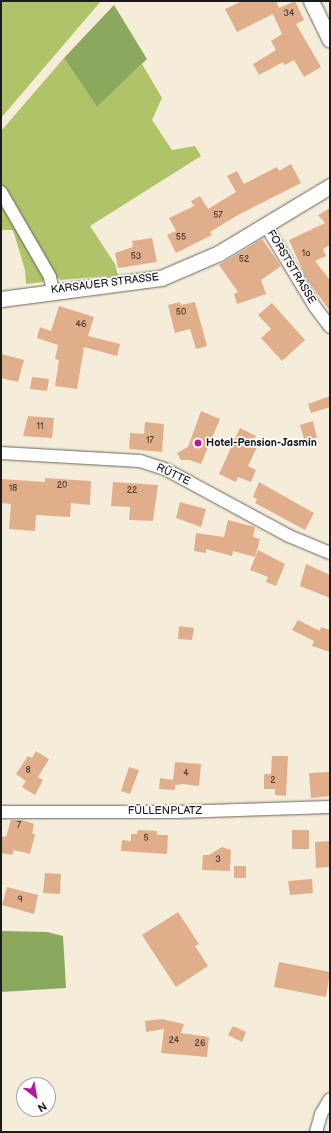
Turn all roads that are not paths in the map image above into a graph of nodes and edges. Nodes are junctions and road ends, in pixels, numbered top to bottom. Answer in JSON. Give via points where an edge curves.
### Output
{"nodes":[{"id":1,"x":311,"y":1,"type":"edge"},
{"id":2,"x":330,"y":40,"type":"edge"},
{"id":3,"x":330,"y":186,"type":"edge"},
{"id":4,"x":1,"y":192,"type":"edge"},
{"id":5,"x":266,"y":226,"type":"junction"},
{"id":6,"x":53,"y":291,"type":"junction"},
{"id":7,"x":1,"y":299,"type":"edge"},
{"id":8,"x":330,"y":327,"type":"edge"},
{"id":9,"x":1,"y":453,"type":"edge"},
{"id":10,"x":330,"y":553,"type":"edge"},
{"id":11,"x":330,"y":807,"type":"edge"},
{"id":12,"x":1,"y":812,"type":"edge"},
{"id":13,"x":330,"y":1099,"type":"edge"},
{"id":14,"x":316,"y":1132,"type":"edge"}],
"edges":[{"from":1,"to":2,"type":"street"},
{"from":3,"to":5,"type":"street","name":"KARSAUER STRASSE"},
{"from":4,"to":6,"type":"street","via":[[50,277]]},
{"from":5,"to":6,"type":"street","name":"KARSAUER STRASSE","via":[[219,253],[161,278]]},
{"from":5,"to":8,"type":"street","name":"FORSTSTRASSE"},
{"from":6,"to":7,"type":"street","name":"KARSAUER STRASSE"},
{"from":9,"to":10,"type":"street","name":"RÜTTE","via":[[140,461],[167,470],[289,536]]},
{"from":11,"to":12,"type":"street","name":"FÜLLENPLATZ","via":[[177,812]]},
{"from":13,"to":14,"type":"street","via":[[321,1114]]}]}
